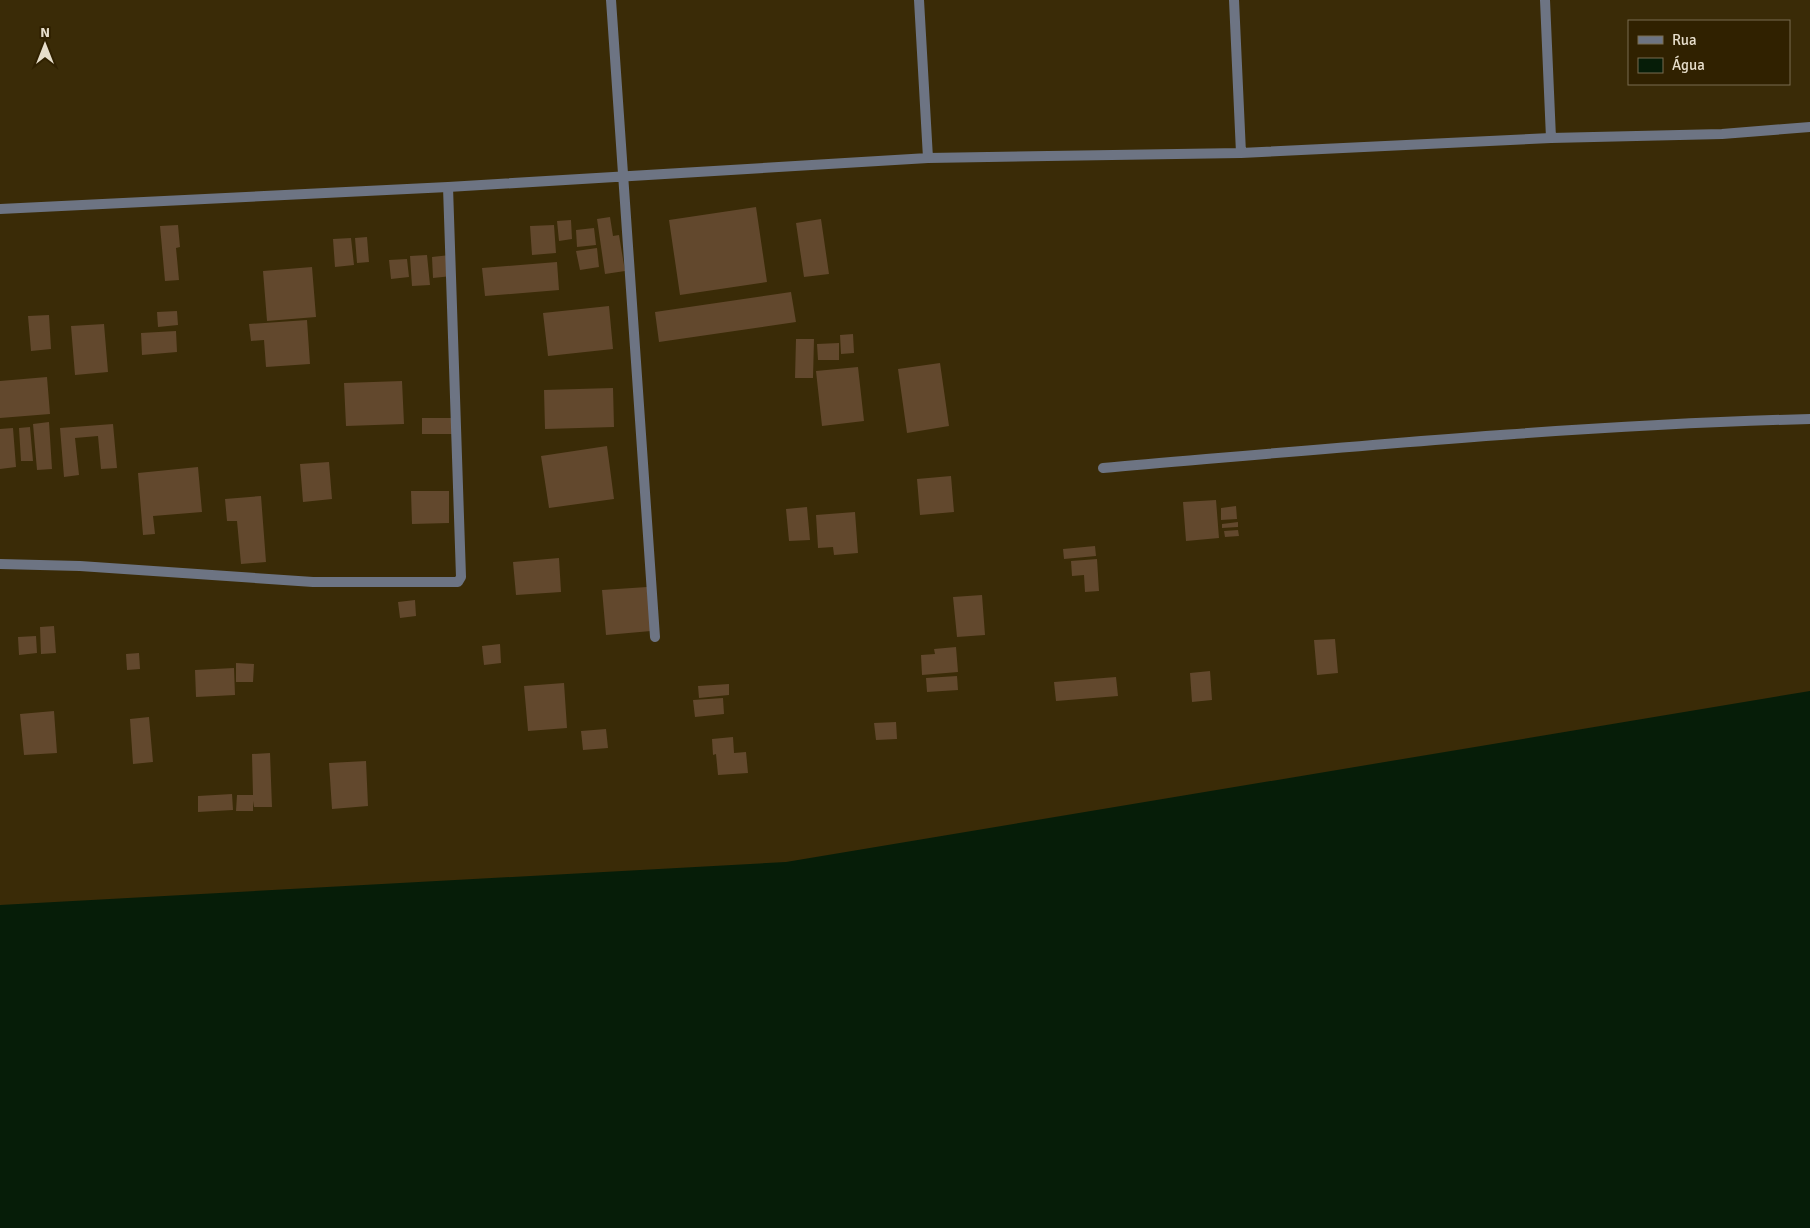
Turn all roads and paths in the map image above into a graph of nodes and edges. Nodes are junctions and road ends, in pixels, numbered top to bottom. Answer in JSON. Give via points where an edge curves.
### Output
{"nodes":[{"id":1,"x":612,"y":0,"type":"edge"},
{"id":2,"x":919,"y":0,"type":"edge"},
{"id":3,"x":1234,"y":0,"type":"edge"},
{"id":4,"x":1545,"y":0,"type":"edge"},
{"id":5,"x":1810,"y":127,"type":"edge"},
{"id":6,"x":1551,"y":138,"type":"junction"},
{"id":7,"x":1241,"y":153,"type":"junction"},
{"id":8,"x":928,"y":158,"type":"junction"},
{"id":9,"x":624,"y":176,"type":"junction"},
{"id":10,"x":448,"y":186,"type":"junction"},
{"id":11,"x":0,"y":209,"type":"edge"},
{"id":12,"x":1810,"y":420,"type":"edge"},
{"id":13,"x":1103,"y":468,"type":"dead end"},
{"id":14,"x":0,"y":564,"type":"edge"},
{"id":15,"x":655,"y":636,"type":"dead end"}],
"edges":[{"from":1,"to":9,"type":"street"},
{"from":2,"to":8,"type":"street"},
{"from":3,"to":7,"type":"street"},
{"from":4,"to":6,"type":"street"},
{"from":5,"to":6,"type":"street","via":[[1722,134]]},
{"from":6,"to":7,"type":"street"},
{"from":7,"to":8,"type":"street"},
{"from":8,"to":9,"type":"street"},
{"from":9,"to":10,"type":"street"},
{"from":9,"to":15,"type":"street"},
{"from":10,"to":11,"type":"street"},
{"from":10,"to":14,"type":"street","via":[[462,577],[458,582],[313,582],[80,566]]},
{"from":12,"to":13,"type":"street","via":[[1721,421]]}]}
